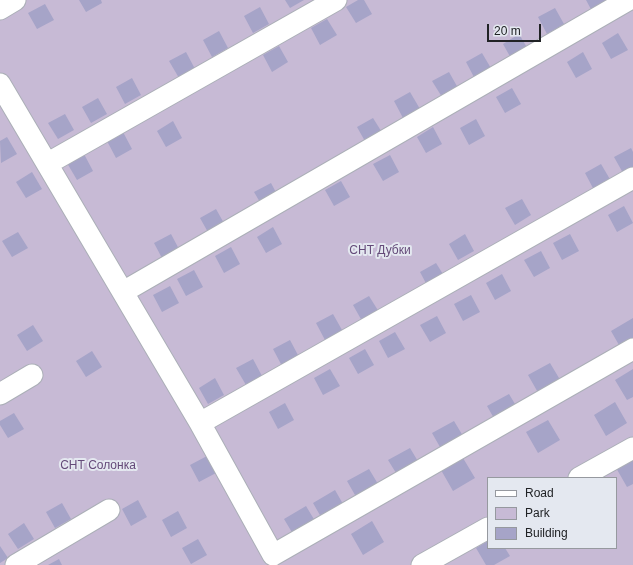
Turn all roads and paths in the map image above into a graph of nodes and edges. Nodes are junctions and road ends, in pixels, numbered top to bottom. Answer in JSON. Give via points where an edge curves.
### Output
{"nodes":[{"id":1,"x":15,"y":0,"type":"edge"},
{"id":2,"x":336,"y":0,"type":"edge"},
{"id":3,"x":628,"y":0,"type":"edge"},
{"id":4,"x":0,"y":9,"type":"edge"},
{"id":5,"x":0,"y":84,"type":"edge"},
{"id":6,"x":52,"y":161,"type":"dead end"},
{"id":7,"x":633,"y":178,"type":"edge"},
{"id":8,"x":123,"y":292,"type":"junction"},
{"id":9,"x":633,"y":349,"type":"edge"},
{"id":10,"x":32,"y":375,"type":"dead end"},
{"id":11,"x":0,"y":394,"type":"edge"},
{"id":12,"x":200,"y":423,"type":"junction"},
{"id":13,"x":633,"y":448,"type":"edge"},
{"id":14,"x":581,"y":477,"type":"edge"},
{"id":15,"x":109,"y":510,"type":"dead end"},
{"id":16,"x":487,"y":529,"type":"edge"},
{"id":17,"x":16,"y":565,"type":"edge"},
{"id":18,"x":422,"y":565,"type":"edge"}],
"edges":[{"from":1,"to":4,"type":"street"},
{"from":2,"to":6,"type":"street"},
{"from":3,"to":8,"type":"street"},
{"from":5,"to":8,"type":"street"},
{"from":7,"to":12,"type":"street"},
{"from":8,"to":12,"type":"street"},
{"from":9,"to":12,"type":"street","via":[[273,555]]},
{"from":10,"to":11,"type":"street"},
{"from":13,"to":14,"type":"street"},
{"from":15,"to":17,"type":"street"},
{"from":16,"to":18,"type":"street"}]}
